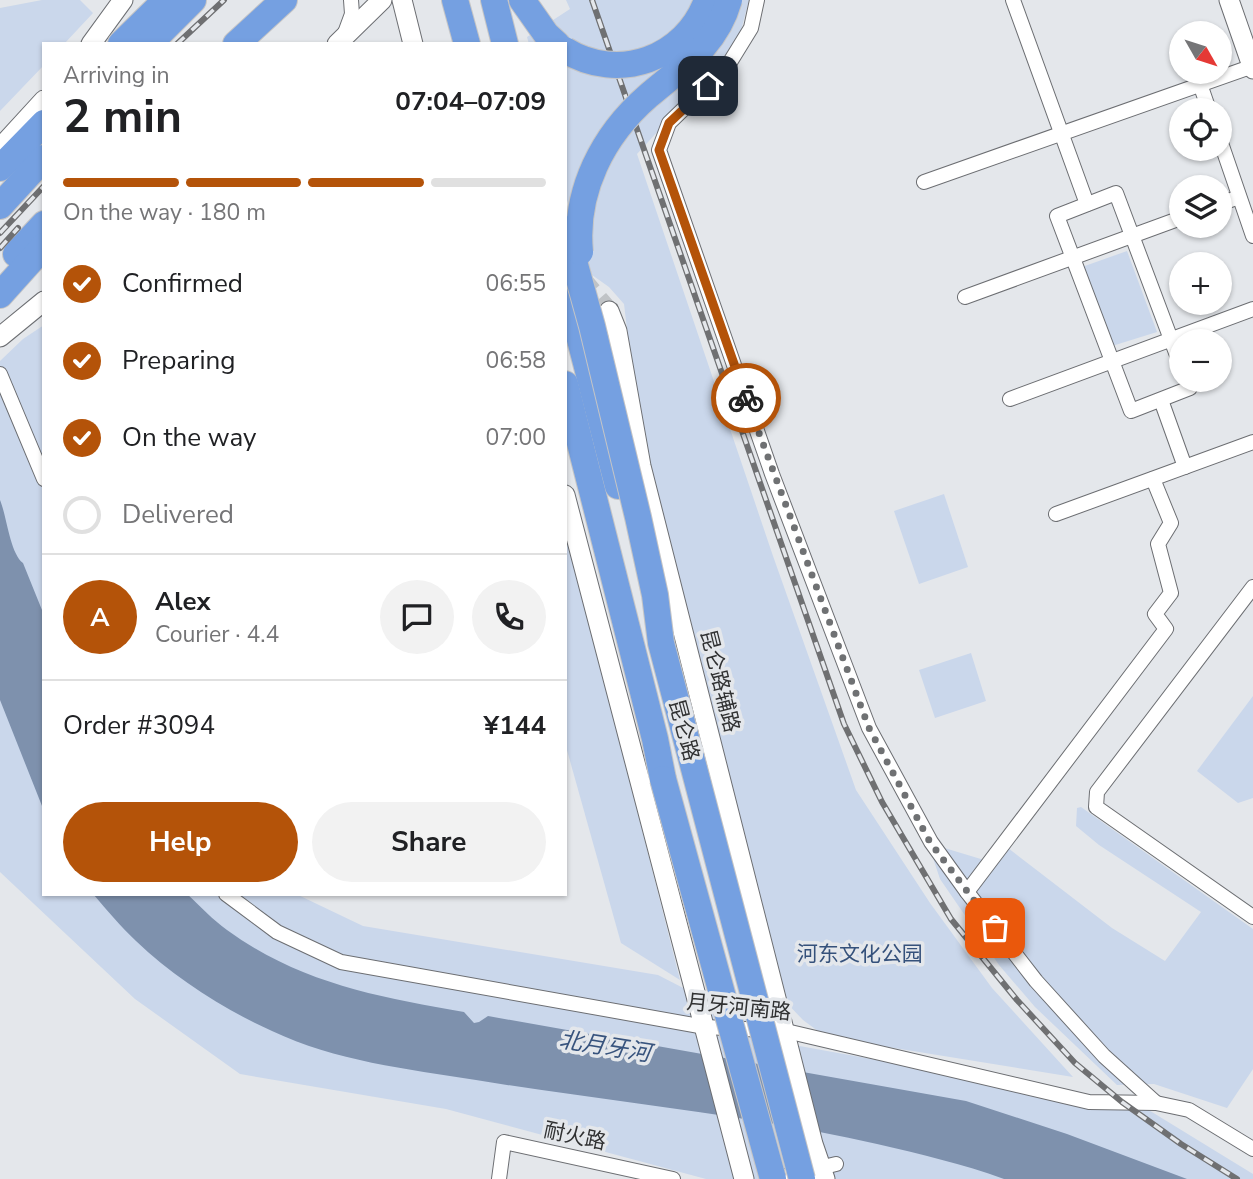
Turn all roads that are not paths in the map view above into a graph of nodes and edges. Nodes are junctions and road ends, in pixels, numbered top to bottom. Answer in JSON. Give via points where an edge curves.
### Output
{"nodes":[{"id":1,"x":123,"y":0,"type":"edge"},
{"id":2,"x":144,"y":0,"type":"edge"},
{"id":3,"x":166,"y":0,"type":"edge"},
{"id":4,"x":193,"y":0,"type":"edge"},
{"id":5,"x":259,"y":0,"type":"edge"},
{"id":6,"x":284,"y":0,"type":"edge"},
{"id":7,"x":294,"y":0,"type":"edge"},
{"id":8,"x":351,"y":0,"type":"edge"},
{"id":9,"x":382,"y":0,"type":"edge"},
{"id":10,"x":402,"y":0,"type":"edge"},
{"id":11,"x":452,"y":0,"type":"edge"},
{"id":12,"x":469,"y":0,"type":"edge"},
{"id":13,"x":494,"y":0,"type":"edge"},
{"id":14,"x":511,"y":0,"type":"edge"},
{"id":15,"x":522,"y":0,"type":"edge"},
{"id":16,"x":707,"y":0,"type":"edge"},
{"id":17,"x":729,"y":0,"type":"edge"},
{"id":18,"x":757,"y":0,"type":"edge"},
{"id":19,"x":1013,"y":0,"type":"edge"},
{"id":20,"x":1229,"y":0,"type":"edge"},
{"id":21,"x":1240,"y":0,"type":"edge"},
{"id":22,"x":1253,"y":37,"type":"edge"},
{"id":23,"x":340,"y":41,"type":"edge"},
{"id":24,"x":92,"y":42,"type":"edge"},
{"id":25,"x":115,"y":42,"type":"edge"},
{"id":26,"x":123,"y":42,"type":"edge"},
{"id":27,"x":151,"y":42,"type":"edge"},
{"id":28,"x":216,"y":42,"type":"edge"},
{"id":29,"x":238,"y":42,"type":"edge"},
{"id":30,"x":257,"y":42,"type":"edge"},
{"id":31,"x":412,"y":42,"type":"edge"},
{"id":32,"x":457,"y":42,"type":"edge"},
{"id":33,"x":466,"y":42,"type":"edge"},
{"id":34,"x":480,"y":42,"type":"edge"},
{"id":35,"x":504,"y":42,"type":"edge"},
{"id":36,"x":522,"y":42,"type":"edge"},
{"id":37,"x":555,"y":42,"type":"edge"},
{"id":38,"x":567,"y":51,"type":"edge"},
{"id":39,"x":1253,"y":67,"type":"edge"},
{"id":40,"x":1232,"y":74,"type":"edge"},
{"id":41,"x":1200,"y":84,"type":"joint"},
{"id":42,"x":1205,"y":98,"type":"edge"},
{"id":43,"x":42,"y":102,"type":"edge"},
{"id":44,"x":42,"y":124,"type":"edge"},
{"id":45,"x":1060,"y":134,"type":"junction"},
{"id":46,"x":0,"y":148,"type":"edge"},
{"id":47,"x":42,"y":160,"type":"edge"},
{"id":48,"x":1227,"y":161,"type":"edge"},
{"id":49,"x":0,"y":169,"type":"edge"},
{"id":50,"x":924,"y":182,"type":"dead end"},
{"id":51,"x":1239,"y":197,"type":"junction"},
{"id":52,"x":1232,"y":200,"type":"edge"},
{"id":53,"x":1087,"y":204,"type":"junction"},
{"id":54,"x":0,"y":206,"type":"edge"},
{"id":55,"x":1169,"y":222,"type":"edge"},
{"id":56,"x":42,"y":226,"type":"edge"},
{"id":57,"x":567,"y":234,"type":"edge"},
{"id":58,"x":1132,"y":236,"type":"junction"},
{"id":59,"x":1253,"y":236,"type":"edge"},
{"id":60,"x":42,"y":248,"type":"edge"},
{"id":61,"x":1073,"y":258,"type":"junction"},
{"id":62,"x":42,"y":266,"type":"edge"},
{"id":63,"x":0,"y":270,"type":"edge"},
{"id":64,"x":567,"y":290,"type":"edge"},
{"id":65,"x":0,"y":295,"type":"edge"},
{"id":66,"x":965,"y":297,"type":"dead end"},
{"id":67,"x":0,"y":303,"type":"edge"},
{"id":68,"x":42,"y":303,"type":"edge"},
{"id":69,"x":1253,"y":309,"type":"edge"},
{"id":70,"x":600,"y":319,"type":"junction"},
{"id":71,"x":1198,"y":329,"type":"edge"},
{"id":72,"x":1169,"y":334,"type":"edge"},
{"id":73,"x":0,"y":337,"type":"edge"},
{"id":74,"x":1169,"y":340,"type":"edge"},
{"id":75,"x":1112,"y":361,"type":"junction"},
{"id":76,"x":0,"y":374,"type":"edge"},
{"id":77,"x":567,"y":392,"type":"edge"},
{"id":78,"x":1180,"y":392,"type":"edge"},
{"id":79,"x":1010,"y":399,"type":"dead end"},
{"id":80,"x":1161,"y":400,"type":"junction"},
{"id":81,"x":1253,"y":442,"type":"edge"},
{"id":82,"x":567,"y":449,"type":"edge"},
{"id":83,"x":1185,"y":467,"type":"junction"},
{"id":84,"x":42,"y":474,"type":"edge"},
{"id":85,"x":1153,"y":479,"type":"junction"},
{"id":86,"x":567,"y":503,"type":"edge"},
{"id":87,"x":1056,"y":514,"type":"dead end"},
{"id":88,"x":1253,"y":587,"type":"edge"},
{"id":89,"x":662,"y":643,"type":"junction"},
{"id":90,"x":663,"y":779,"type":"junction"},
{"id":91,"x":967,"y":892,"type":"junction"},
{"id":92,"x":229,"y":896,"type":"edge"},
{"id":93,"x":1253,"y":917,"type":"edge"},
{"id":94,"x":705,"y":1027,"type":"junction"},
{"id":95,"x":786,"y":1031,"type":"junction"},
{"id":96,"x":1156,"y":1103,"type":"junction"},
{"id":97,"x":1253,"y":1149,"type":"edge"},
{"id":98,"x":821,"y":1173,"type":"edge"},
{"id":99,"x":499,"y":1179,"type":"edge"},
{"id":100,"x":673,"y":1179,"type":"edge"},
{"id":101,"x":744,"y":1179,"type":"edge"},
{"id":102,"x":774,"y":1179,"type":"edge"}],
"edges":[{"from":1,"to":24,"type":"main road"},
{"from":2,"to":25,"type":"highway"},
{"from":3,"to":26,"type":"highway"},
{"from":4,"to":27,"type":"highway"},
{"from":5,"to":28,"type":"highway"},
{"from":6,"to":29,"type":"highway"},
{"from":7,"to":30,"type":"highway"},
{"from":8,"to":23,"type":"street","via":[[352,14]]},
{"from":9,"to":23,"type":"main road"},
{"from":10,"to":31,"type":"main road"},
{"from":11,"to":32,"type":"highway"},
{"from":11,"to":33,"type":"highway"},
{"from":12,"to":34,"type":"highway"},
{"from":13,"to":35,"type":"highway"},
{"from":14,"to":36,"type":"highway"},
{"from":15,"to":37,"type":"highway"},
{"from":16,"to":38,"type":"highway","bridge":true,"via":[[695,26],[682,40],[649,60],[600,65]]},
{"from":17,"to":70,"type":"highway","bridge":true,"via":[[708,44],[636,107],[610,136],[591,173],[580,213],[581,262]]},
{"from":18,"to":91,"type":"street","via":[[751,28],[727,67],[669,123],[659,150],[772,474],[869,728],[930,842]]},
{"from":19,"to":45,"type":"street"},
{"from":20,"to":39,"type":"main road"},
{"from":21,"to":22,"type":"main road"},
{"from":39,"to":40,"type":"street"},
{"from":41,"to":42,"type":"street"},
{"from":41,"to":45,"type":"street"},
{"from":43,"to":46,"type":"main road"},
{"from":44,"to":49,"type":"highway"},
{"from":45,"to":50,"type":"street"},
{"from":45,"to":53,"type":"street"},
{"from":47,"to":54,"type":"highway"},
{"from":48,"to":51,"type":"street"},
{"from":51,"to":52,"type":"street"},
{"from":51,"to":59,"type":"street"},
{"from":53,"to":58,"type":"street","via":[[1116,193]]},
{"from":53,"to":61,"type":"street","via":[[1057,216]]},
{"from":55,"to":58,"type":"street"},
{"from":56,"to":63,"type":"highway"},
{"from":57,"to":70,"type":"highway","bridge":true},
{"from":58,"to":61,"type":"street"},
{"from":58,"to":72,"type":"street"},
{"from":60,"to":65,"type":"highway"},
{"from":61,"to":66,"type":"street"},
{"from":61,"to":75,"type":"street"},
{"from":62,"to":67,"type":"highway"},
{"from":64,"to":89,"type":"highway","name":"昆仑路","bridge":true,"via":[[645,597]]},
{"from":68,"to":73,"type":"main road"},
{"from":69,"to":71,"type":"street"},
{"from":70,"to":89,"type":"highway","bridge":true},
{"from":70,"to":95,"type":"main road","name":"昆仑路辅路","via":[[617,331],[641,466]]},
{"from":74,"to":75,"type":"street"},
{"from":75,"to":79,"type":"street"},
{"from":75,"to":80,"type":"street","via":[[1131,411]]},
{"from":76,"to":84,"type":"street"},
{"from":77,"to":90,"type":"highway","name":"昆仑路"},
{"from":78,"to":80,"type":"street"},
{"from":80,"to":83,"type":"street"},
{"from":81,"to":83,"type":"street"},
{"from":82,"to":90,"type":"highway","via":[[617,643],[647,743]]},
{"from":83,"to":85,"type":"street"},
{"from":85,"to":87,"type":"street"},
{"from":85,"to":91,"type":"street","via":[[1171,523],[1158,544],[1171,593],[1155,614],[1166,629]]},
{"from":86,"to":94,"type":"main road"},
{"from":88,"to":93,"type":"street","via":[[1097,792],[1096,807]]},
{"from":89,"to":98,"type":"highway","name":"昆仑路","bridge":true},
{"from":90,"to":102,"type":"highway","name":"昆仑路","bridge":true},
{"from":91,"to":96,"type":"street","via":[[1104,1056]]},
{"from":92,"to":94,"type":"street","name":"月牙河南路","via":[[277,932],[341,962]]},
{"from":94,"to":95,"type":"street","name":"月牙河南路"},
{"from":94,"to":101,"type":"main road"},
{"from":95,"to":96,"type":"street","name":"月牙河南路","via":[[1090,1102]]},
{"from":95,"to":98,"type":"main road","name":"昆仑路辅路"},
{"from":96,"to":97,"type":"street","name":"月牙河南路","via":[[1189,1110]]},
{"from":98,"to":102,"type":"street"},
{"from":99,"to":100,"type":"street","name":"耐火路","via":[[504,1142]]}]}
